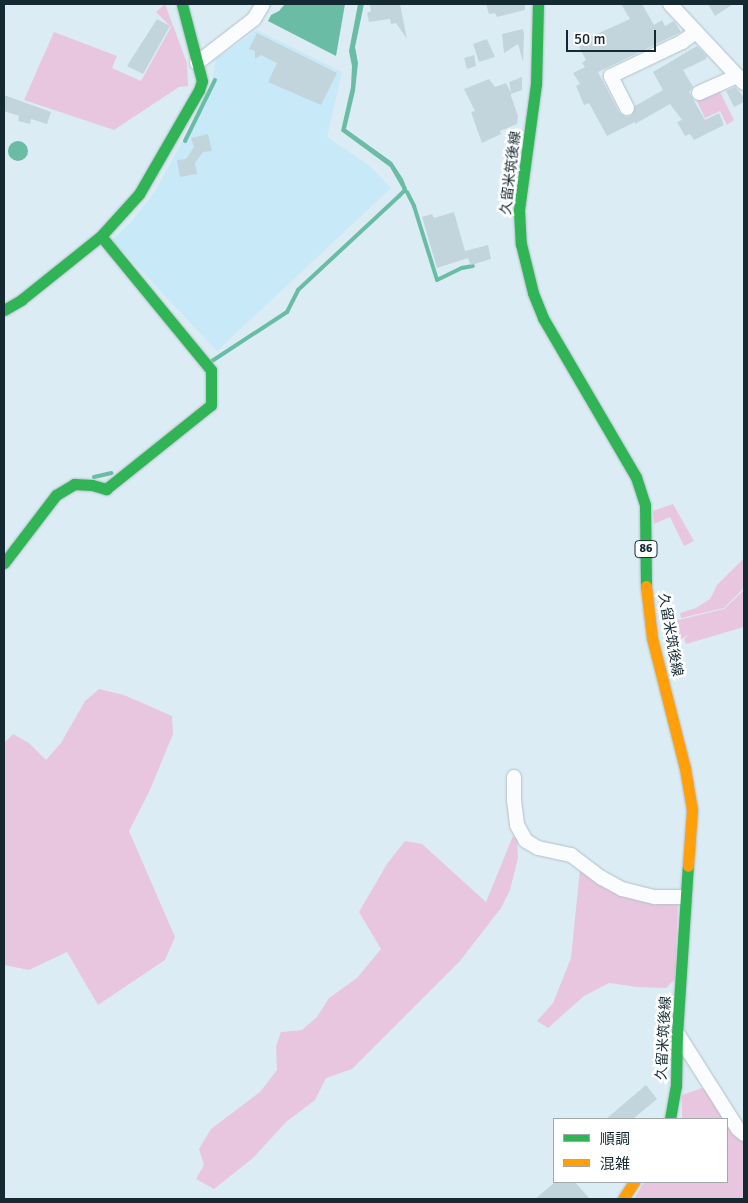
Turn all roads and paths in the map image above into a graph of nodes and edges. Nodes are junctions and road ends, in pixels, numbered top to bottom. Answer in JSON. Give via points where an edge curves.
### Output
{"nodes":[{"id":1,"x":182,"y":4,"type":"edge"},
{"id":2,"x":263,"y":4,"type":"edge"},
{"id":3,"x":538,"y":4,"type":"edge"},
{"id":4,"x":670,"y":4,"type":"edge"},
{"id":5,"x":696,"y":32,"type":"junction"},
{"id":6,"x":197,"y":63,"type":"junction"},
{"id":7,"x":741,"y":80,"type":"edge"},
{"id":8,"x":699,"y":93,"type":"dead end"},
{"id":9,"x":627,"y":108,"type":"dead end"},
{"id":10,"x":101,"y":236,"type":"junction"},
{"id":11,"x":4,"y":310,"type":"edge"},
{"id":12,"x":4,"y":563,"type":"edge"},
{"id":13,"x":514,"y":777,"type":"dead end"},
{"id":14,"x":685,"y":897,"type":"junction"},
{"id":15,"x":677,"y":1034,"type":"junction"},
{"id":16,"x":670,"y":1118,"type":"edge"},
{"id":17,"x":744,"y":1134,"type":"edge"},
{"id":18,"x":633,"y":1183,"type":"edge"},
{"id":19,"x":623,"y":1199,"type":"edge"}],
"edges":[{"from":1,"to":6,"type":"main road"},
{"from":2,"to":6,"type":"street","via":[[254,18]]},
{"from":3,"to":14,"type":"main road","name":"久留米筑後線","number":"86","via":[[536,84],[519,210],[521,244],[542,318],[636,477],[645,505],[646,597],[652,638],[685,768],[692,810]]},
{"from":4,"to":5,"type":"street"},
{"from":5,"to":7,"type":"street"},
{"from":5,"to":9,"type":"street","via":[[611,76]]},
{"from":6,"to":10,"type":"main road","via":[[202,82],[199,90],[140,194]]},
{"from":7,"to":8,"type":"street"},
{"from":10,"to":11,"type":"main road"},
{"from":10,"to":12,"type":"main road","via":[[211,370],[211,405],[106,489],[74,484],[56,495]]},
{"from":13,"to":14,"type":"street","via":[[517,825],[526,841],[538,848],[571,855],[622,889],[655,897]]},
{"from":14,"to":15,"type":"main road","name":"久留米筑後線","number":"86"},
{"from":15,"to":16,"type":"main road","name":"久留米筑後線","number":"86","via":[[676,1086]]},
{"from":15,"to":17,"type":"street"},
{"from":18,"to":19,"type":"main road"}]}
